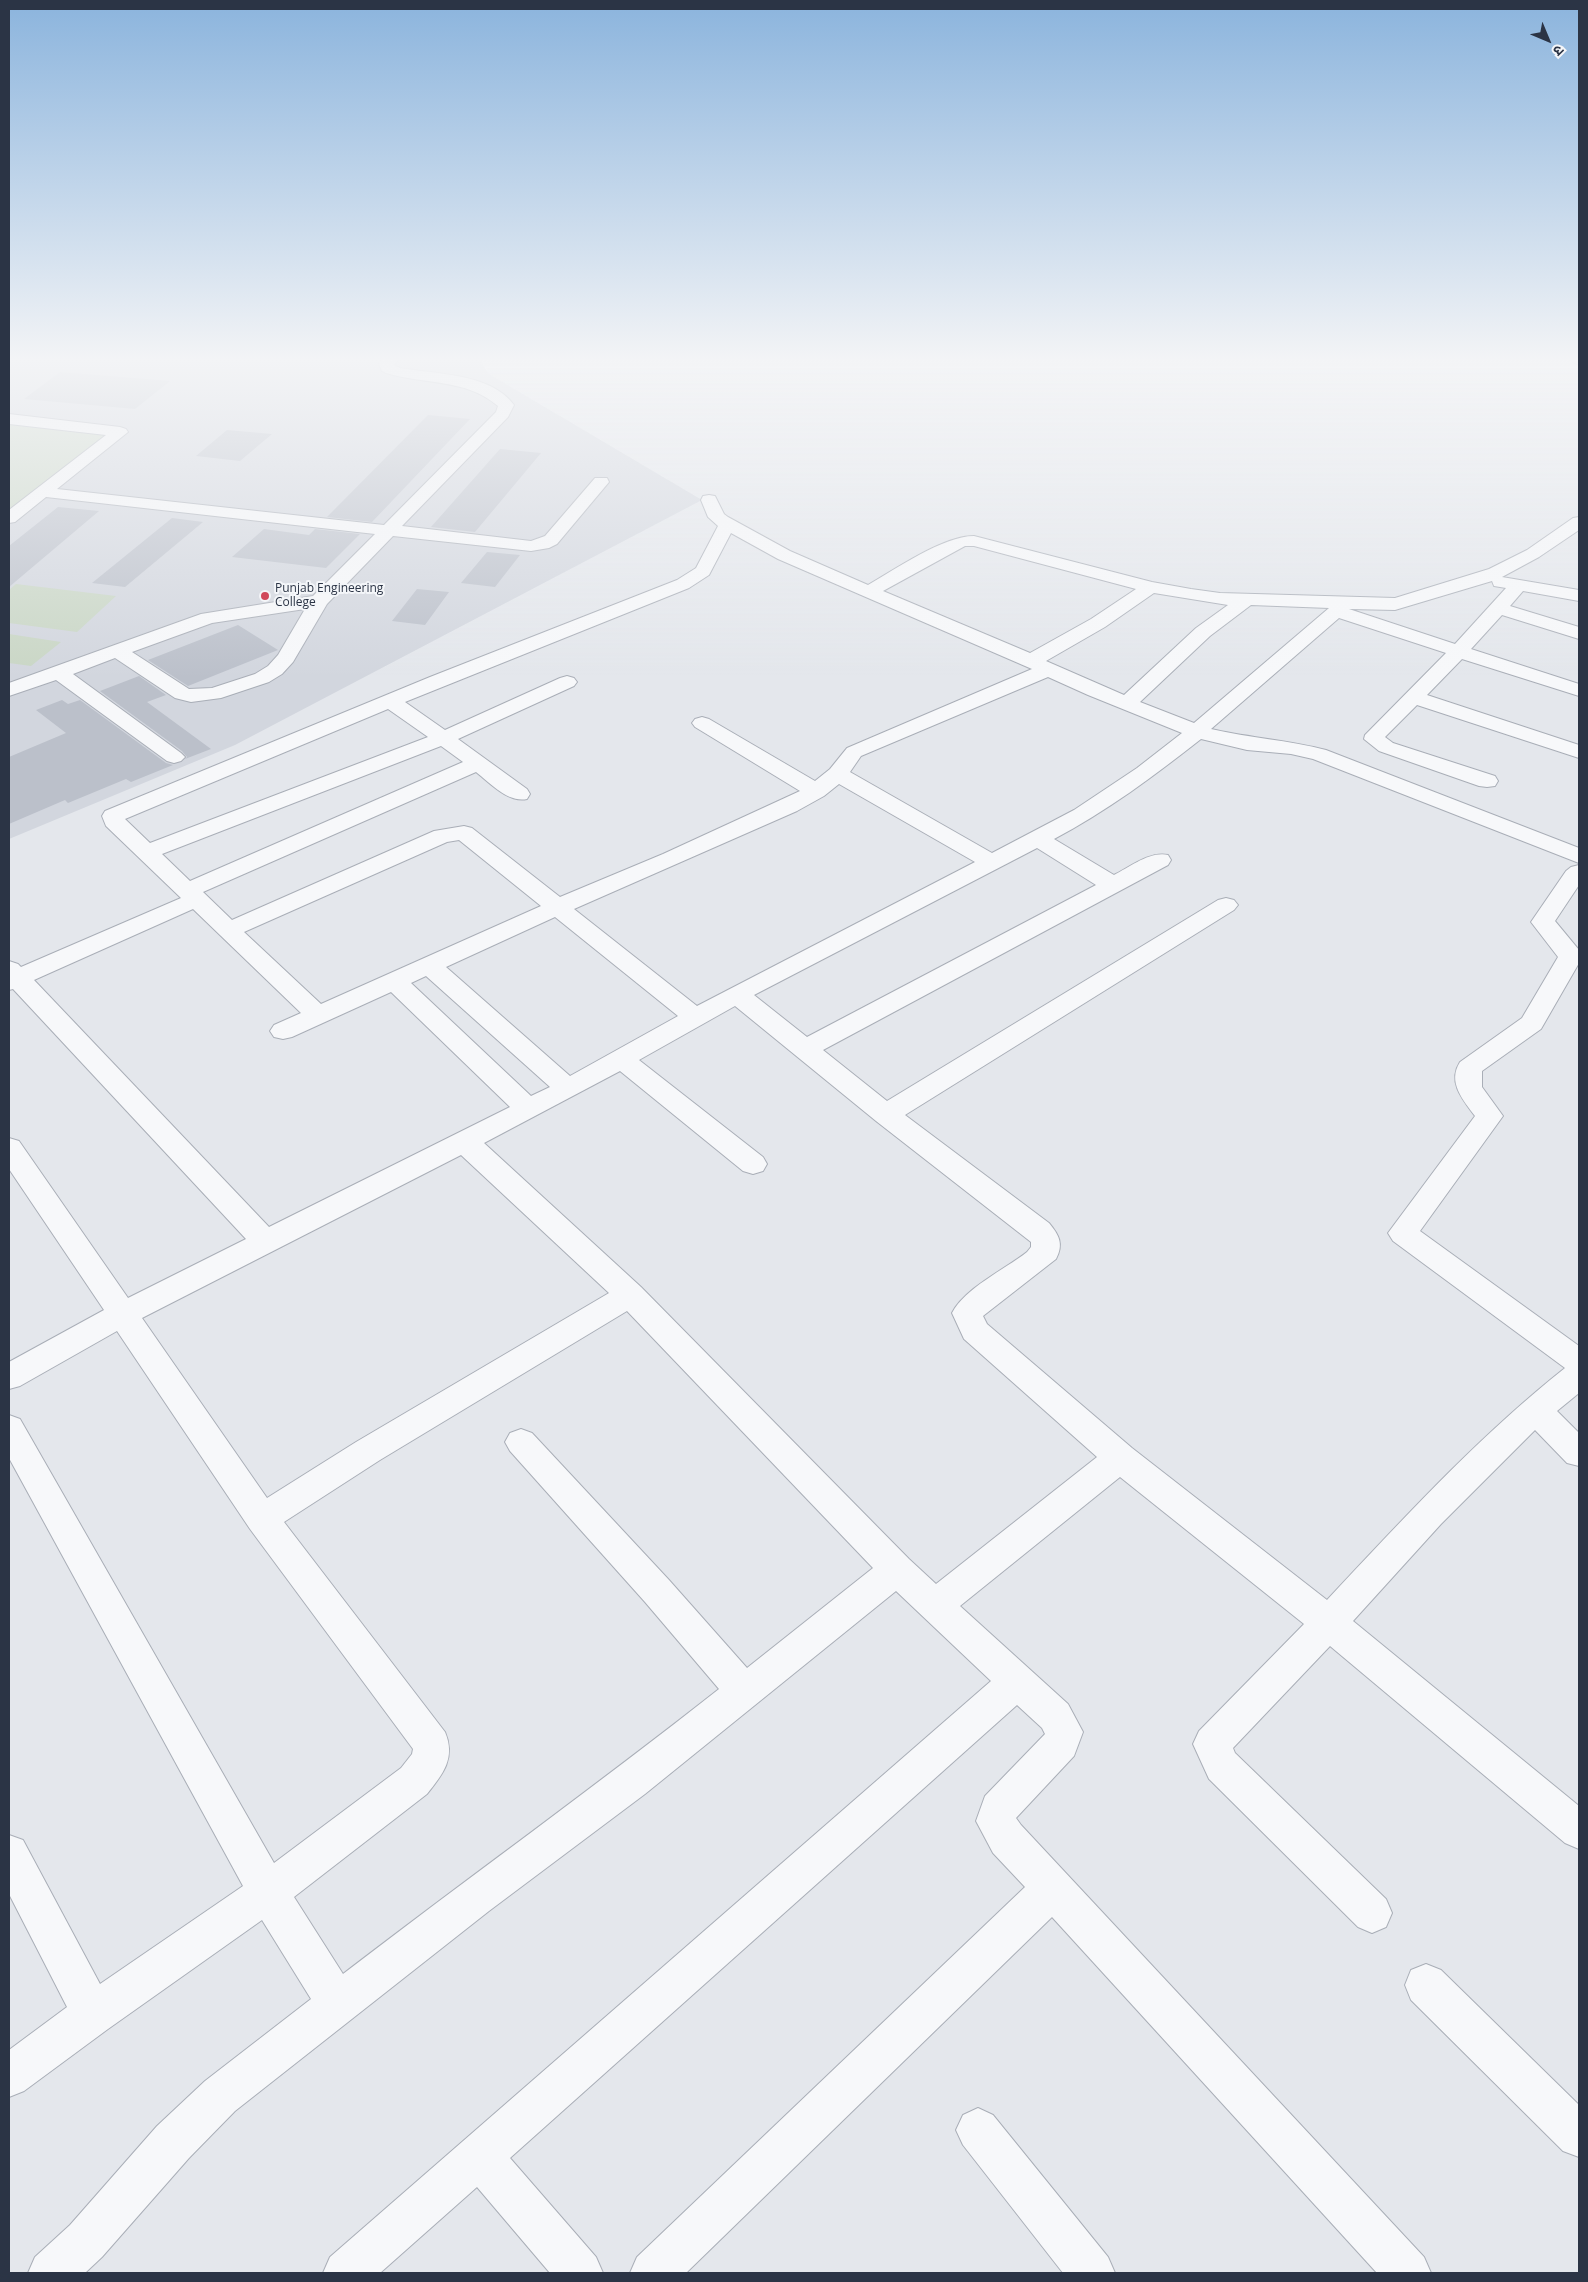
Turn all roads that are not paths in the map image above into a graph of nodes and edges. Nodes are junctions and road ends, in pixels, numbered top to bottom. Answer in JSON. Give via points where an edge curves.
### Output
{"nodes":[{"id":1,"x":78,"y":464,"type":"edge"},
{"id":2,"x":454,"y":464,"type":"edge"},
{"id":3,"x":601,"y":482,"type":"dead end"},
{"id":4,"x":43,"y":492,"type":"junction"},
{"id":5,"x":709,"y":500,"type":"dead end"},
{"id":6,"x":9,"y":518,"type":"edge"},
{"id":7,"x":1579,"y":522,"type":"edge"},
{"id":8,"x":727,"y":524,"type":"junction"},
{"id":9,"x":390,"y":531,"type":"junction"},
{"id":10,"x":1482,"y":578,"type":"junction"},
{"id":11,"x":1518,"y":586,"type":"junction"},
{"id":12,"x":1151,"y":587,"type":"junction"},
{"id":13,"x":868,"y":592,"type":"junction"},
{"id":14,"x":1579,"y":595,"type":"edge"},
{"id":15,"x":1246,"y":600,"type":"junction"},
{"id":16,"x":319,"y":601,"type":"junction"},
{"id":17,"x":1339,"y":607,"type":"junction"},
{"id":18,"x":1498,"y":608,"type":"junction"},
{"id":19,"x":1579,"y":633,"type":"edge"},
{"id":20,"x":116,"y":650,"type":"junction"},
{"id":21,"x":1458,"y":652,"type":"junction"},
{"id":22,"x":1040,"y":665,"type":"junction"},
{"id":23,"x":58,"y":672,"type":"junction"},
{"id":24,"x":567,"y":682,"type":"dead end"},
{"id":25,"x":9,"y":690,"type":"edge"},
{"id":26,"x":1579,"y":690,"type":"edge"},
{"id":27,"x":1414,"y":697,"type":"junction"},
{"id":28,"x":392,"y":700,"type":"junction"},
{"id":29,"x":1126,"y":704,"type":"junction"},
{"id":30,"x":702,"y":723,"type":"dead end"},
{"id":31,"x":1197,"y":732,"type":"junction"},
{"id":32,"x":443,"y":738,"type":"junction"},
{"id":33,"x":1579,"y":752,"type":"edge"},
{"id":34,"x":174,"y":757,"type":"dead end"},
{"id":35,"x":478,"y":763,"type":"junction"},
{"id":36,"x":838,"y":774,"type":"junction"},
{"id":37,"x":1487,"y":781,"type":"dead end"},
{"id":38,"x":816,"y":791,"type":"junction"},
{"id":39,"x":519,"y":794,"type":"dead end"},
{"id":40,"x":1036,"y":838,"type":"junction"},
{"id":41,"x":146,"y":852,"type":"junction"},
{"id":42,"x":1579,"y":856,"type":"edge"},
{"id":43,"x":1160,"y":860,"type":"dead end"},
{"id":44,"x":992,"y":862,"type":"junction"},
{"id":45,"x":1579,"y":872,"type":"edge"},
{"id":46,"x":1113,"y":885,"type":"junction"},
{"id":47,"x":191,"y":895,"type":"junction"},
{"id":48,"x":1226,"y":904,"type":"dead end"},
{"id":49,"x":557,"y":908,"type":"junction"},
{"id":50,"x":228,"y":930,"type":"junction"},
{"id":51,"x":430,"y":966,"type":"junction"},
{"id":52,"x":12,"y":977,"type":"edge"},
{"id":53,"x":395,"y":982,"type":"junction"},
{"id":54,"x":737,"y":994,"type":"junction"},
{"id":55,"x":319,"y":1016,"type":"junction"},
{"id":56,"x":695,"y":1017,"type":"junction"},
{"id":57,"x":283,"y":1031,"type":"dead end"},
{"id":58,"x":804,"y":1049,"type":"junction"},
{"id":59,"x":621,"y":1059,"type":"junction"},
{"id":60,"x":568,"y":1088,"type":"junction"},
{"id":61,"x":528,"y":1109,"type":"junction"},
{"id":62,"x":886,"y":1114,"type":"junction"},
{"id":63,"x":465,"y":1142,"type":"junction"},
{"id":64,"x":9,"y":1148,"type":"edge"},
{"id":65,"x":753,"y":1164,"type":"dead end"},
{"id":66,"x":266,"y":1242,"type":"junction"},
{"id":67,"x":630,"y":1295,"type":"junction"},
{"id":68,"x":121,"y":1315,"type":"junction"},
{"id":69,"x":1579,"y":1362,"type":"edge"},
{"id":70,"x":1579,"y":1375,"type":"edge"},
{"id":71,"x":9,"y":1377,"type":"edge"},
{"id":72,"x":1535,"y":1410,"type":"junction"},
{"id":73,"x":9,"y":1428,"type":"edge"},
{"id":74,"x":521,"y":1442,"type":"dead end"},
{"id":75,"x":1579,"y":1453,"type":"edge"},
{"id":76,"x":1120,"y":1458,"type":"junction"},
{"id":77,"x":262,"y":1519,"type":"junction"},
{"id":78,"x":898,"y":1570,"type":"junction"},
{"id":79,"x":935,"y":1605,"type":"junction"},
{"id":80,"x":1329,"y":1623,"type":"junction"},
{"id":81,"x":1018,"y":1680,"type":"junction"},
{"id":82,"x":745,"y":1692,"type":"junction"},
{"id":83,"x":1579,"y":1830,"type":"edge"},
{"id":84,"x":9,"y":1854,"type":"edge"},
{"id":85,"x":1052,"y":1888,"type":"junction"},
{"id":86,"x":268,"y":1892,"type":"junction"},
{"id":87,"x":1372,"y":1913,"type":"dead end"},
{"id":88,"x":1426,"y":1985,"type":"dead end"},
{"id":89,"x":339,"y":2005,"type":"junction"},
{"id":90,"x":93,"y":2014,"type":"junction"},
{"id":91,"x":9,"y":2076,"type":"edge"},
{"id":92,"x":978,"y":2130,"type":"dead end"},
{"id":93,"x":1579,"y":2134,"type":"edge"},
{"id":94,"x":480,"y":2157,"type":"junction"},
{"id":95,"x":51,"y":2273,"type":"edge"},
{"id":96,"x":346,"y":2273,"type":"edge"},
{"id":97,"x":580,"y":2273,"type":"edge"},
{"id":98,"x":653,"y":2273,"type":"edge"},
{"id":99,"x":1092,"y":2273,"type":"edge"},
{"id":100,"x":1408,"y":2273,"type":"edge"}],
"edges":[{"from":1,"to":4,"type":"street"},
{"from":2,"to":9,"type":"street"},
{"from":3,"to":9,"type":"street","via":[[551,540],[543,544],[531,546]]},
{"from":4,"to":6,"type":"street"},
{"from":4,"to":9,"type":"street"},
{"from":5,"to":8,"type":"street","via":[[717,517]]},
{"from":7,"to":10,"type":"street"},
{"from":8,"to":13,"type":"street","via":[[784,555]]},
{"from":8,"to":28,"type":"street","via":[[703,571],[693,579]]},
{"from":9,"to":16,"type":"street"},
{"from":10,"to":11,"type":"street"},
{"from":10,"to":17,"type":"street","via":[[1395,604]]},
{"from":11,"to":14,"type":"street"},
{"from":11,"to":18,"type":"street"},
{"from":12,"to":13,"type":"street","via":[[1000,547],[963,541]]},
{"from":12,"to":15,"type":"street","via":[[1220,599]]},
{"from":12,"to":22,"type":"street"},
{"from":13,"to":22,"type":"street"},
{"from":15,"to":17,"type":"street"},
{"from":15,"to":29,"type":"street","via":[[1203,632]]},
{"from":16,"to":20,"type":"street","via":[[208,618]]},
{"from":16,"to":20,"type":"street","via":[[286,658],[275,670],[262,678],[214,694],[182,694]]},
{"from":17,"to":21,"type":"street"},
{"from":17,"to":31,"type":"street"},
{"from":18,"to":19,"type":"street"},
{"from":18,"to":21,"type":"street"},
{"from":20,"to":23,"type":"street"},
{"from":21,"to":26,"type":"street"},
{"from":21,"to":27,"type":"street"},
{"from":22,"to":29,"type":"street"},
{"from":22,"to":36,"type":"street","via":[[942,716],[854,752]]},
{"from":23,"to":25,"type":"street"},
{"from":23,"to":34,"type":"street"},
{"from":24,"to":32,"type":"street"},
{"from":27,"to":33,"type":"street"},
{"from":27,"to":37,"type":"street","via":[[1374,739],[1386,747]]},
{"from":28,"to":32,"type":"street"},
{"from":28,"to":41,"type":"street","via":[[113,816],[114,821]]},
{"from":29,"to":31,"type":"street"},
{"from":30,"to":38,"type":"street"},
{"from":31,"to":40,"type":"street","via":[[1103,802]]},
{"from":31,"to":42,"type":"street","via":[[1239,743],[1319,754]]},
{"from":32,"to":35,"type":"street"},
{"from":32,"to":41,"type":"street"},
{"from":35,"to":39,"type":"street"},
{"from":35,"to":47,"type":"street"},
{"from":36,"to":38,"type":"street"},
{"from":36,"to":44,"type":"street"},
{"from":38,"to":49,"type":"street","via":[[712,841]]},
{"from":40,"to":44,"type":"street"},
{"from":40,"to":46,"type":"street"},
{"from":41,"to":47,"type":"street"},
{"from":43,"to":46,"type":"street"},
{"from":44,"to":54,"type":"street"},
{"from":45,"to":69,"type":"street","via":[[1544,922],[1571,956],[1532,1023],[1469,1068],[1469,1088],[1488,1116],[1403,1233]]},
{"from":46,"to":58,"type":"street"},
{"from":47,"to":50,"type":"street"},
{"from":47,"to":52,"type":"street"},
{"from":48,"to":62,"type":"street"},
{"from":49,"to":50,"type":"street","via":[[471,836],[454,833]]},
{"from":49,"to":51,"type":"street"},
{"from":49,"to":56,"type":"street"},
{"from":50,"to":55,"type":"street"},
{"from":51,"to":53,"type":"street"},
{"from":51,"to":60,"type":"street"},
{"from":52,"to":66,"type":"street"},
{"from":53,"to":55,"type":"street"},
{"from":53,"to":61,"type":"street"},
{"from":54,"to":56,"type":"street"},
{"from":54,"to":58,"type":"street"},
{"from":55,"to":57,"type":"street"},
{"from":56,"to":59,"type":"street"},
{"from":58,"to":62,"type":"street"},
{"from":59,"to":60,"type":"street"},
{"from":59,"to":65,"type":"street"},
{"from":60,"to":61,"type":"street"},
{"from":61,"to":63,"type":"street"},
{"from":62,"to":76,"type":"street","via":[[1039,1231],[1046,1240],[1046,1251],[1037,1261],[977,1303],[968,1313],[970,1323],[975,1331]]},
{"from":63,"to":66,"type":"street"},
{"from":63,"to":67,"type":"street"},
{"from":64,"to":68,"type":"street"},
{"from":66,"to":68,"type":"street"},
{"from":67,"to":77,"type":"street","via":[[368,1451]]},
{"from":67,"to":78,"type":"street"},
{"from":68,"to":71,"type":"street"},
{"from":68,"to":77,"type":"street"},
{"from":70,"to":72,"type":"street"},
{"from":72,"to":75,"type":"street"},
{"from":72,"to":80,"type":"street","via":[[1429,1514]]},
{"from":73,"to":86,"type":"street"},
{"from":74,"to":82,"type":"street"},
{"from":76,"to":79,"type":"street"},
{"from":76,"to":80,"type":"street"},
{"from":77,"to":86,"type":"street","via":[[432,1745],[429,1762],[414,1781]]},
{"from":78,"to":79,"type":"street"},
{"from":78,"to":82,"type":"street"},
{"from":79,"to":81,"type":"street"},
{"from":80,"to":83,"type":"street"},
{"from":80,"to":87,"type":"street","via":[[1212,1744],[1222,1766]]},
{"from":81,"to":85,"type":"street","via":[[1055,1716],[1064,1732],[1061,1743],[999,1809],[995,1821],[1007,1839]]},
{"from":81,"to":94,"type":"street"},
{"from":82,"to":89,"type":"street"},
{"from":84,"to":90,"type":"street"},
{"from":85,"to":98,"type":"street"},
{"from":85,"to":100,"type":"street"},
{"from":86,"to":89,"type":"street"},
{"from":86,"to":90,"type":"street"},
{"from":88,"to":93,"type":"street"},
{"from":89,"to":95,"type":"street","via":[[220,2096],[173,2142],[86,2241]]},
{"from":90,"to":91,"type":"street"},
{"from":92,"to":99,"type":"street"},
{"from":94,"to":96,"type":"street"},
{"from":94,"to":97,"type":"street"}]}
